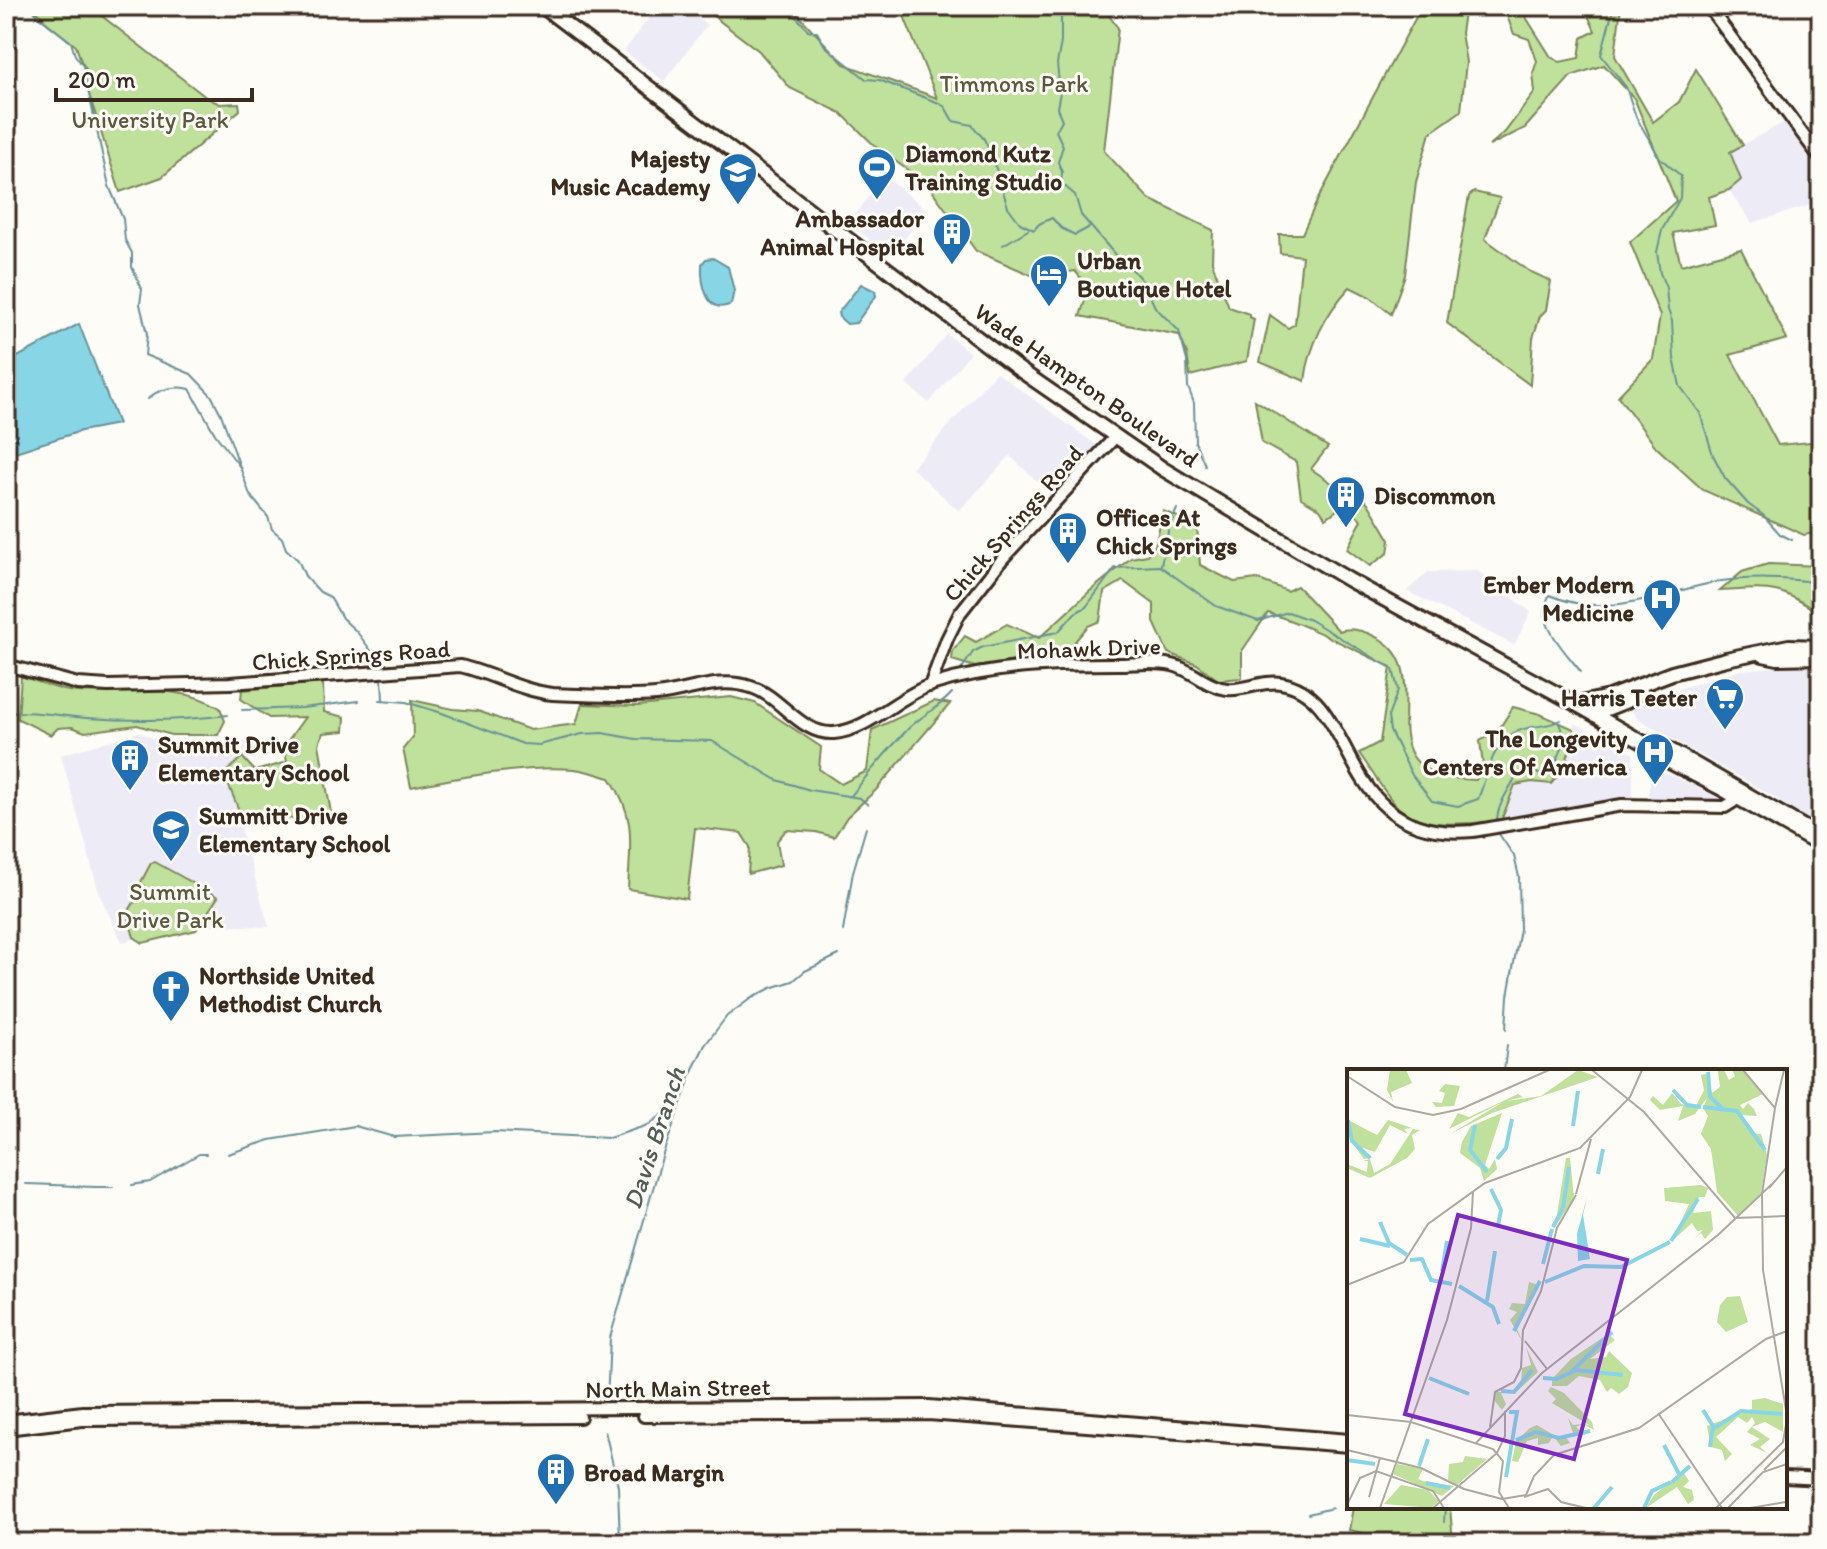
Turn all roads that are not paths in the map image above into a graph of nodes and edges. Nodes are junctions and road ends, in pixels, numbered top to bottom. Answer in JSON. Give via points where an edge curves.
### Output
{"nodes":[{"id":1,"x":542,"y":6,"type":"edge"},
{"id":2,"x":1708,"y":6,"type":"edge"},
{"id":3,"x":1821,"y":159,"type":"edge"},
{"id":4,"x":1116,"y":436,"type":"junction"},
{"id":5,"x":1821,"y":652,"type":"edge"},
{"id":6,"x":1760,"y":654,"type":"junction"},
{"id":7,"x":6,"y":665,"type":"edge"},
{"id":8,"x":1649,"y":682,"type":"junction"},
{"id":9,"x":930,"y":686,"type":"junction"},
{"id":10,"x":1576,"y":704,"type":"junction"},
{"id":11,"x":1594,"y":714,"type":"junction"},
{"id":12,"x":1739,"y":793,"type":"junction"},
{"id":13,"x":1821,"y":837,"type":"edge"},
{"id":14,"x":1821,"y":846,"type":"edge"},
{"id":15,"x":6,"y":1421,"type":"edge"},
{"id":16,"x":6,"y":1429,"type":"edge"},
{"id":17,"x":1347,"y":1443,"type":"edge"},
{"id":18,"x":1347,"y":1443,"type":"edge"},
{"id":19,"x":1787,"y":1477,"type":"edge"},
{"id":20,"x":1821,"y":1479,"type":"edge"}],
"edges":[{"from":1,"to":4,"type":"main road","name":"Wade Hampton Boulevard","via":[[997,353]]},
{"from":2,"to":3,"type":"street"},
{"from":4,"to":9,"type":"street","name":"Chick Springs Road","via":[[1004,557],[960,613]]},
{"from":4,"to":10,"type":"main road","name":"Wade Hampton Boulevard","via":[[1349,580]]},
{"from":5,"to":6,"type":"main road","via":[[1789,646]]},
{"from":5,"to":6,"type":"main road","via":[[1795,651],[1789,658]]},
{"from":6,"to":8,"type":"main road"},
{"from":7,"to":9,"type":"street","name":"Chick Springs Road","via":[[90,686],[230,683],[460,666],[539,693],[651,695],[725,682],[753,687],[812,729],[834,733]]},
{"from":8,"to":10,"type":"main road"},
{"from":8,"to":11,"type":"main road","via":[[1627,701]]},
{"from":9,"to":12,"type":"street","name":"Mohawk Drive","via":[[1024,666],[1079,664],[1172,665],[1227,689],[1271,682],[1289,685],[1305,693],[1325,715],[1377,799],[1410,824],[1441,833],[1622,805],[1725,807]]},
{"from":10,"to":11,"type":"main road","name":"Wade Hampton Boulevard"},
{"from":11,"to":12,"type":"main road","name":"Wade Hampton Boulevard","via":[[1656,755]]},
{"from":12,"to":13,"type":"main road","name":"Wade Hampton Boulevard"},
{"from":12,"to":14,"type":"main road","name":"Wade Hampton Boulevard"},
{"from":15,"to":17,"type":"street","name":"North Main Street","via":[[83,1412],[929,1406]]},
{"from":16,"to":18,"type":"street","name":"North Main Street","via":[[82,1420],[928,1414]]},
{"from":19,"to":20,"type":"street"}]}
